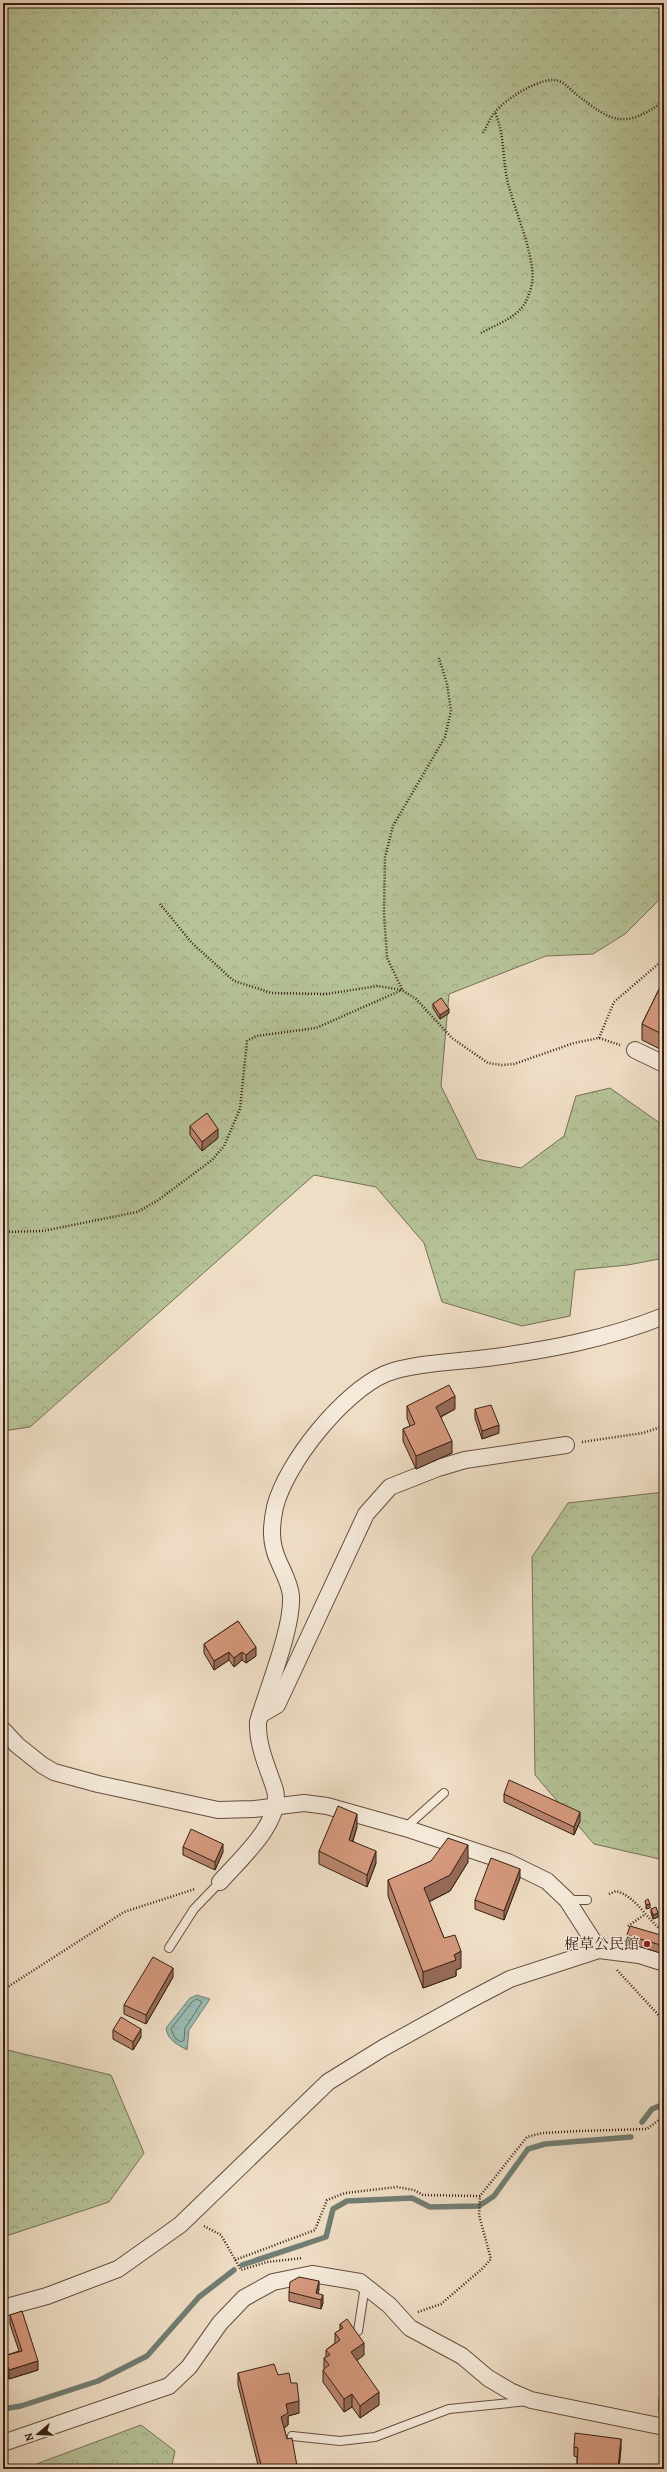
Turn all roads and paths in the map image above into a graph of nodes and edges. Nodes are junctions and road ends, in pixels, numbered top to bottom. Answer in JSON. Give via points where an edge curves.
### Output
{"nodes":[{"id":1,"x":664,"y":101,"type":"edge"},
{"id":2,"x":495,"y":112,"type":"junction"},
{"id":3,"x":483,"y":133,"type":"dead end"},
{"id":4,"x":481,"y":333,"type":"dead end"},
{"id":5,"x":439,"y":658,"type":"dead end"},
{"id":6,"x":160,"y":904,"type":"dead end"},
{"id":7,"x":664,"y":958,"type":"edge"},
{"id":8,"x":402,"y":990,"type":"junction"},
{"id":9,"x":599,"y":1038,"type":"junction"},
{"id":10,"x":635,"y":1050,"type":"joint"},
{"id":11,"x":664,"y":1064,"type":"edge"},
{"id":12,"x":3,"y":1232,"type":"edge"},
{"id":13,"x":664,"y":1316,"type":"edge"},
{"id":14,"x":664,"y":1426,"type":"edge"},
{"id":15,"x":566,"y":1445,"type":"joint"},
{"id":16,"x":260,"y":1715,"type":"junction"},
{"id":17,"x":3,"y":1730,"type":"edge"},
{"id":18,"x":444,"y":1793,"type":"dead end"},
{"id":19,"x":276,"y":1807,"type":"junction"},
{"id":20,"x":405,"y":1828,"type":"junction"},
{"id":21,"x":220,"y":1882,"type":"junction"},
{"id":22,"x":609,"y":1894,"type":"dead end"},
{"id":23,"x":567,"y":1900,"type":"junction"},
{"id":24,"x":587,"y":1900,"type":"dead end"},
{"id":25,"x":644,"y":1915,"type":"junction"},
{"id":26,"x":628,"y":1926,"type":"edge"},
{"id":27,"x":664,"y":1932,"type":"edge"},
{"id":28,"x":169,"y":1948,"type":"dead end"},
{"id":29,"x":599,"y":1950,"type":"junction"},
{"id":30,"x":664,"y":1962,"type":"edge"},
{"id":31,"x":6,"y":1988,"type":"dead end"},
{"id":32,"x":664,"y":2021,"type":"edge"},
{"id":33,"x":664,"y":2116,"type":"edge"},
{"id":34,"x":480,"y":2198,"type":"junction"},
{"id":35,"x":180,"y":2225,"type":"junction"},
{"id":36,"x":305,"y":2258,"type":"dead end"},
{"id":37,"x":235,"y":2260,"type":"junction"},
{"id":38,"x":365,"y":2286,"type":"junction"},
{"id":39,"x":3,"y":2308,"type":"edge"},
{"id":40,"x":401,"y":2318,"type":"junction"},
{"id":41,"x":358,"y":2331,"type":"dead end"},
{"id":42,"x":531,"y":2400,"type":"junction"},
{"id":43,"x":664,"y":2427,"type":"edge"},
{"id":44,"x":292,"y":2436,"type":"dead end"},
{"id":45,"x":3,"y":2443,"type":"edge"}],
"edges":[{"from":1,"to":2,"type":"path","via":[[636,118],[622,120],[604,116],[559,81],[546,81],[523,90]]},
{"from":2,"to":3,"type":"path"},
{"from":2,"to":4,"type":"path","via":[[501,126],[508,184],[532,269],[532,285],[527,301],[513,316]]},
{"from":5,"to":8,"type":"path","via":[[447,684],[451,711],[445,737],[393,826],[384,857],[387,958]]},
{"from":6,"to":8,"type":"path","via":[[192,943],[234,981],[272,993],[326,994],[378,986]]},
{"from":7,"to":9,"type":"path","via":[[614,1002]]},
{"from":8,"to":9,"type":"path","via":[[416,999],[452,1038],[488,1063],[502,1066],[514,1064],[574,1042]]},
{"from":8,"to":12,"type":"path","via":[[316,1028],[256,1036],[247,1041],[240,1109],[224,1146],[212,1160],[157,1201],[137,1212],[43,1231]]},
{"from":9,"to":10,"type":"path"},
{"from":10,"to":11,"type":"street"},
{"from":13,"to":16,"type":"street","via":[[632,1329],[538,1351],[395,1371],[351,1394],[322,1427],[287,1476],[276,1505],[271,1528],[272,1544],[289,1585],[291,1597],[288,1624]]},
{"from":14,"to":15,"type":"path","via":[[643,1433]]},
{"from":15,"to":16,"type":"street","via":[[465,1460],[424,1473],[383,1492],[366,1514],[277,1705]]},
{"from":16,"to":19,"type":"street","via":[[258,1734],[275,1792]]},
{"from":17,"to":19,"type":"street","via":[[30,1757],[54,1772],[218,1810]]},
{"from":18,"to":20,"type":"lane"},
{"from":19,"to":20,"type":"street","via":[[304,1803],[327,1806]]},
{"from":19,"to":21,"type":"street","via":[[262,1834]]},
{"from":20,"to":23,"type":"street","via":[[534,1873],[547,1881]]},
{"from":21,"to":28,"type":"lane","via":[[191,1914]]},
{"from":21,"to":31,"type":"path","via":[[124,1912]]},
{"from":22,"to":25,"type":"path","via":[[616,1891],[626,1894],[637,1903]]},
{"from":23,"to":24,"type":"lane"},
{"from":23,"to":29,"type":"street"},
{"from":25,"to":26,"type":"path"},
{"from":25,"to":27,"type":"path"},
{"from":29,"to":30,"type":"street","via":[[640,1955]]},
{"from":29,"to":32,"type":"path"},
{"from":29,"to":35,"type":"street","via":[[510,1979],[383,2048],[328,2082]]},
{"from":33,"to":34,"type":"path","via":[[647,2129],[542,2133],[527,2137]]},
{"from":34,"to":37,"type":"path","via":[[423,2195],[414,2190],[398,2187],[345,2193],[327,2200],[315,2230]]},
{"from":34,"to":40,"type":"path","via":[[479,2215],[491,2259],[441,2304]]},
{"from":35,"to":37,"type":"path","via":[[200,2224],[221,2236]]},
{"from":35,"to":39,"type":"street","via":[[118,2269],[47,2296]]},
{"from":36,"to":37,"type":"path","via":[[267,2262],[241,2270]]},
{"from":38,"to":40,"type":"street"},
{"from":38,"to":41,"type":"lane"},
{"from":38,"to":45,"type":"street","via":[[360,2282],[312,2274],[273,2282],[244,2298],[220,2323],[189,2367],[169,2386]]},
{"from":40,"to":42,"type":"street","via":[[410,2328],[462,2356],[510,2392]]},
{"from":42,"to":43,"type":"street"},
{"from":42,"to":44,"type":"lane","via":[[523,2403],[449,2409],[375,2437],[340,2441]]}]}
